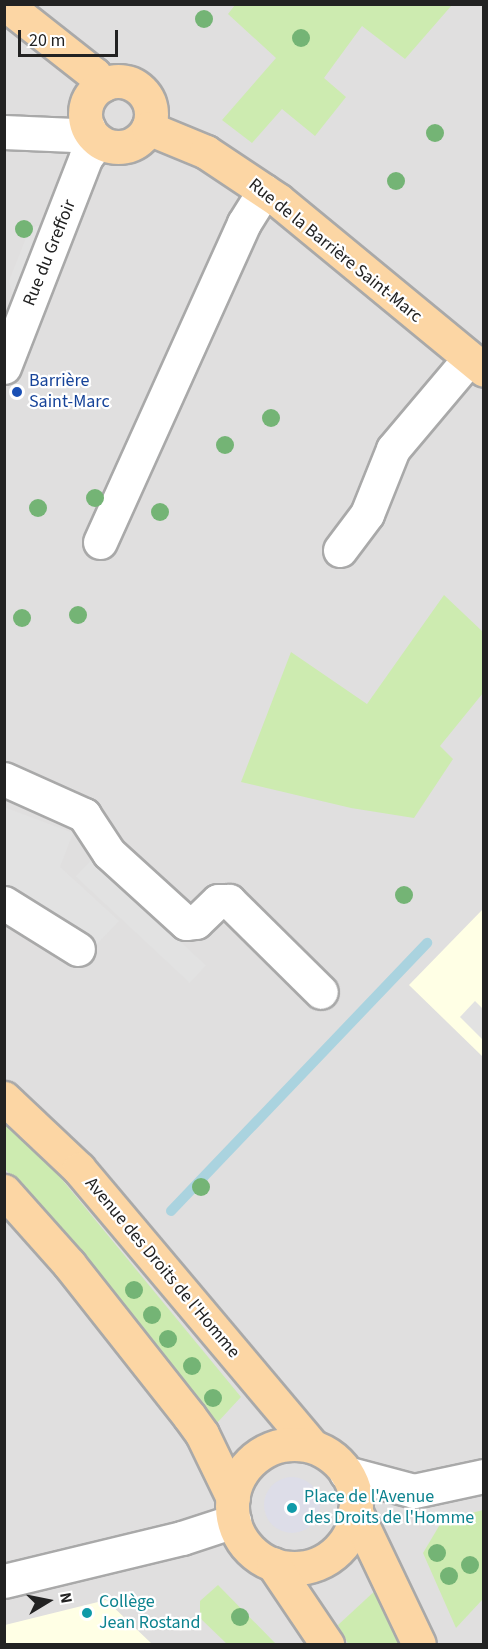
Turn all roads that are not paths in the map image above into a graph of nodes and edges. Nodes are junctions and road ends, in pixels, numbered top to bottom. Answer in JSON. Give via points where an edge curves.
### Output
{"nodes":[{"id":1,"x":5,"y":4,"type":"edge"},
{"id":2,"x":103,"y":85,"type":"junction"},
{"id":3,"x":148,"y":128,"type":"junction"},
{"id":4,"x":4,"y":132,"type":"edge"},
{"id":5,"x":93,"y":134,"type":"junction"},
{"id":6,"x":42,"y":136,"type":"junction"},
{"id":7,"x":75,"y":190,"type":"junction"},
{"id":8,"x":264,"y":191,"type":"junction"},
{"id":9,"x":476,"y":365,"type":"edge"},
{"id":10,"x":4,"y":367,"type":"edge"},
{"id":11,"x":100,"y":542,"type":"dead end"},
{"id":12,"x":340,"y":550,"type":"dead end"},
{"id":13,"x":4,"y":779,"type":"edge"},
{"id":14,"x":4,"y":903,"type":"edge"},
{"id":15,"x":78,"y":949,"type":"dead end"},
{"id":16,"x":321,"y":992,"type":"dead end"},
{"id":17,"x":4,"y":1098,"type":"edge"},
{"id":18,"x":4,"y":1191,"type":"edge"},
{"id":19,"x":312,"y":1446,"type":"junction"},
{"id":20,"x":346,"y":1473,"type":"junction"},
{"id":21,"x":483,"y":1476,"type":"edge"},
{"id":22,"x":233,"y":1509,"type":"junction"},
{"id":23,"x":355,"y":1510,"type":"junction"},
{"id":24,"x":273,"y":1564,"type":"junction"},
{"id":25,"x":4,"y":1581,"type":"edge"},
{"id":26,"x":327,"y":1644,"type":"edge"},
{"id":27,"x":419,"y":1644,"type":"edge"}],
"edges":[{"from":1,"to":2,"type":"main road"},
{"from":2,"to":3,"type":"main road","via":[[123,82],[141,90],[150,108]]},
{"from":2,"to":5,"type":"main road","via":[[86,108]]},
{"from":3,"to":5,"type":"main road","via":[[126,147],[106,146]]},
{"from":3,"to":8,"type":"main road","name":"Rue de la Barrière Saint-Marc","via":[[206,152]]},
{"from":4,"to":6,"type":"street"},
{"from":5,"to":6,"type":"street"},
{"from":5,"to":7,"type":"street","name":"Rue du Greffoir"},
{"from":6,"to":7,"type":"street","via":[[65,159]]},
{"from":7,"to":10,"type":"street","name":"Rue du Greffoir"},
{"from":8,"to":9,"type":"main road","name":"Rue de la Barrière Saint-Marc"},
{"from":8,"to":11,"type":"street","via":[[244,223]]},
{"from":9,"to":12,"type":"street","via":[[393,449],[367,514]]},
{"from":13,"to":16,"type":"street","via":[[84,815],[109,853],[186,923],[196,922],[218,901],[229,901]]},
{"from":14,"to":15,"type":"street"},
{"from":17,"to":19,"type":"main road","name":"Avenue des Droits de l'Homme","via":[[79,1169]]},
{"from":18,"to":22,"type":"main road","via":[[69,1264],[202,1434]]},
{"from":19,"to":20,"type":"main road","name":"Avenue des Droits de l'Homme","via":[[337,1461]]},
{"from":19,"to":22,"type":"main road","via":[[277,1446],[260,1453],[247,1465]]},
{"from":20,"to":21,"type":"street","via":[[414,1491]]},
{"from":20,"to":23,"type":"main road","via":[[354,1491]]},
{"from":22,"to":24,"type":"main road","via":[[248,1547]]},
{"from":22,"to":25,"type":"street","via":[[183,1538]]},
{"from":23,"to":24,"type":"main road","via":[[352,1525],[334,1553],[305,1567]]},
{"from":23,"to":27,"type":"main road"},
{"from":24,"to":26,"type":"main road"}]}
